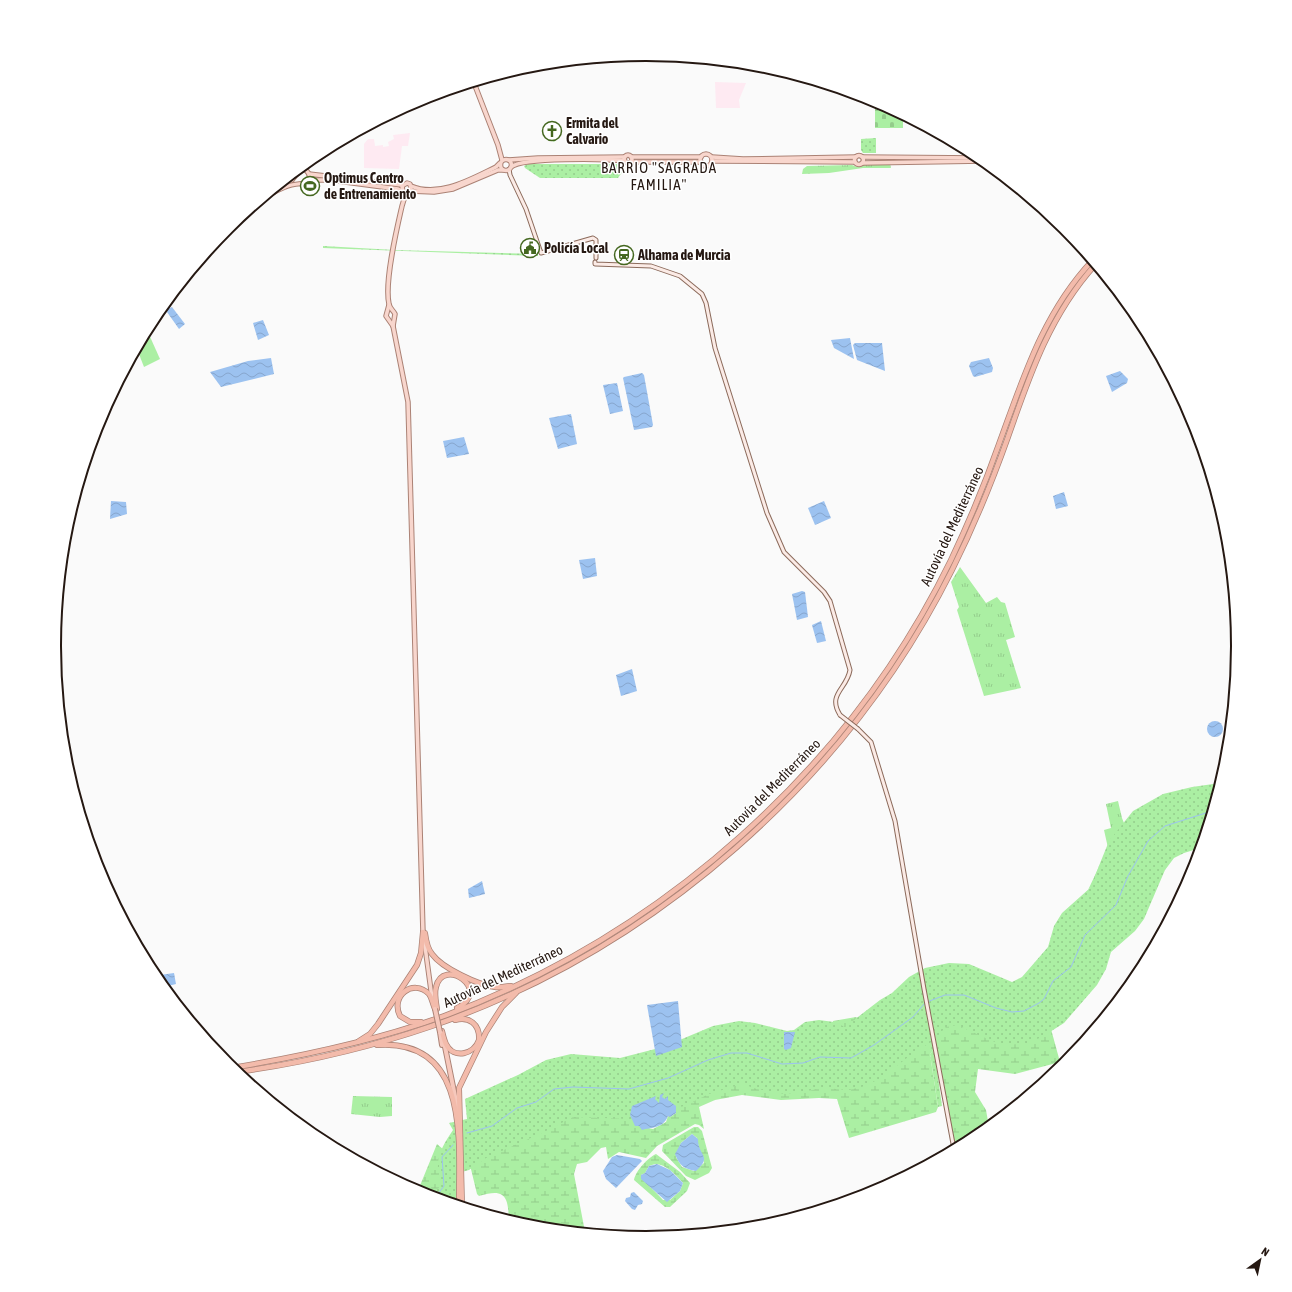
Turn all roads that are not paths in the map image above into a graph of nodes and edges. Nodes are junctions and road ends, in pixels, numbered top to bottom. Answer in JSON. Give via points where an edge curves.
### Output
{"nodes":[{"id":1,"x":475,"y":87,"type":"edge"},
{"id":2,"x":631,"y":157,"type":"junction"},
{"id":3,"x":701,"y":157,"type":"junction"},
{"id":4,"x":856,"y":157,"type":"junction"},
{"id":5,"x":862,"y":157,"type":"junction"},
{"id":6,"x":968,"y":158,"type":"edge"},
{"id":7,"x":625,"y":159,"type":"junction"},
{"id":8,"x":712,"y":159,"type":"junction"},
{"id":9,"x":504,"y":161,"type":"junction"},
{"id":10,"x":973,"y":161,"type":"edge"},
{"id":11,"x":631,"y":162,"type":"junction"},
{"id":12,"x":701,"y":162,"type":"junction"},
{"id":13,"x":855,"y":162,"type":"junction"},
{"id":14,"x":862,"y":163,"type":"junction"},
{"id":15,"x":510,"y":168,"type":"junction"},
{"id":16,"x":504,"y":170,"type":"junction"},
{"id":17,"x":306,"y":171,"type":"edge"},
{"id":18,"x":309,"y":174,"type":"junction"},
{"id":19,"x":510,"y":175,"type":"junction"},
{"id":20,"x":297,"y":177,"type":"edge"},
{"id":21,"x":309,"y":180,"type":"junction"},
{"id":22,"x":300,"y":183,"type":"junction"},
{"id":23,"x":402,"y":185,"type":"junction"},
{"id":24,"x":411,"y":186,"type":"junction"},
{"id":25,"x":283,"y":188,"type":"edge"},
{"id":26,"x":403,"y":191,"type":"junction"},
{"id":27,"x":409,"y":192,"type":"junction"},
{"id":28,"x":404,"y":199,"type":"junction"},
{"id":29,"x":1090,"y":265,"type":"edge"},
{"id":30,"x":1092,"y":268,"type":"edge"},
{"id":31,"x":1081,"y":278,"type":"junction"},
{"id":32,"x":390,"y":311,"type":"junction"},
{"id":33,"x":392,"y":319,"type":"junction"},
{"id":34,"x":424,"y":932,"type":"junction"},
{"id":35,"x":577,"y":954,"type":"junction"},
{"id":36,"x":511,"y":986,"type":"junction"},
{"id":37,"x":524,"y":987,"type":"junction"},
{"id":38,"x":436,"y":1009,"type":"junction"},
{"id":39,"x":451,"y":1011,"type":"junction"},
{"id":40,"x":421,"y":1022,"type":"junction"},
{"id":41,"x":441,"y":1032,"type":"junction"},
{"id":42,"x":359,"y":1041,"type":"junction"},
{"id":43,"x":376,"y":1046,"type":"junction"},
{"id":44,"x":327,"y":1050,"type":"junction"},
{"id":45,"x":324,"y":1057,"type":"junction"},
{"id":46,"x":239,"y":1066,"type":"edge"},
{"id":47,"x":244,"y":1071,"type":"edge"},
{"id":48,"x":452,"y":1094,"type":"junction"},
{"id":49,"x":459,"y":1118,"type":"junction"},
{"id":50,"x":953,"y":1143,"type":"edge"},
{"id":51,"x":459,"y":1200,"type":"edge"},
{"id":52,"x":462,"y":1201,"type":"edge"}],
"edges":[{"from":1,"to":9,"type":"main road"},
{"from":2,"to":3,"type":"main road"},
{"from":2,"to":7,"type":"main road","via":[[628,155]]},
{"from":2,"to":11,"type":"main road"},
{"from":3,"to":8,"type":"main road","via":[[707,154]]},
{"from":3,"to":12,"type":"main road"},
{"from":4,"to":5,"type":"main road"},
{"from":4,"to":8,"type":"main road"},
{"from":4,"to":13,"type":"main road"},
{"from":5,"to":6,"type":"main road"},
{"from":5,"to":14,"type":"main road"},
{"from":7,"to":9,"type":"main road","via":[[538,158]]},
{"from":7,"to":11,"type":"main road","via":[[628,163]]},
{"from":7,"to":15,"type":"main road","via":[[531,161],[515,163]]},
{"from":8,"to":12,"type":"main road","via":[[708,165]]},
{"from":8,"to":13,"type":"main road"},
{"from":9,"to":15,"type":"main road"},
{"from":9,"to":16,"type":"main road"},
{"from":9,"to":24,"type":"main road","via":[[466,181],[450,186],[432,189]]},
{"from":10,"to":14,"type":"main road"},
{"from":11,"to":12,"type":"main road"},
{"from":13,"to":14,"type":"main road","via":[[859,165]]},
{"from":15,"to":16,"type":"main road"},
{"from":15,"to":19,"type":"main road"},
{"from":16,"to":19,"type":"main road"},
{"from":16,"to":27,"type":"main road","via":[[498,170],[453,189]]},
{"from":17,"to":18,"type":"main road"},
{"from":18,"to":21,"type":"main road"},
{"from":18,"to":23,"type":"main road"},
{"from":19,"to":50,"type":"main road","bridge":true,"via":[[526,209],[541,253],[596,239],[595,264],[650,265],[680,276],[702,294],[717,354],[756,482],[780,544],[793,562],[824,592],[833,609],[850,670],[848,679],[836,697],[835,706],[840,715],[871,742],[895,822]]},
{"from":20,"to":22,"type":"main road"},
{"from":21,"to":22,"type":"main road"},
{"from":21,"to":26,"type":"main road","via":[[330,180]]},
{"from":22,"to":25,"type":"main road"},
{"from":23,"to":24,"type":"main road","via":[[407,183]]},
{"from":23,"to":26,"type":"main road"},
{"from":24,"to":27,"type":"main road"},
{"from":26,"to":27,"type":"main road"},
{"from":26,"to":28,"type":"main road"},
{"from":27,"to":28,"type":"main road"},
{"from":28,"to":32,"type":"main road","via":[[392,256],[388,296]]},
{"from":29,"to":31,"type":"highway","name":"Autovía del Mediterráneo"},
{"from":30,"to":31,"type":"highway","name":"Autovía del Mediterráneo"},
{"from":31,"to":35,"type":"highway","name":"Autovía del Mediterráneo","via":[[1052,314],[1036,347],[977,503],[945,572],[916,625],[877,684],[806,771],[740,837],[671,893],[626,925]]},
{"from":31,"to":37,"type":"highway","name":"Autovía del Mediterráneo","via":[[1039,352],[986,496],[948,578],[904,654],[848,730],[782,804],[698,880],[612,940]]},
{"from":32,"to":33,"type":"main road","via":[[386,316]]},
{"from":32,"to":33,"type":"main road","via":[[396,314]]},
{"from":33,"to":34,"type":"main road","via":[[408,402]]},
{"from":34,"to":36,"type":"highway","via":[[429,950],[442,964],[487,986]]},
{"from":34,"to":38,"type":"main road"},
{"from":34,"to":42,"type":"highway","via":[[417,965],[378,1024],[370,1034]]},
{"from":35,"to":36,"type":"highway"},
{"from":35,"to":44,"type":"highway","name":"Autovía del Mediterráneo","via":[[523,982],[452,1013],[376,1038]]},
{"from":36,"to":39,"type":"highway"},
{"from":37,"to":45,"type":"highway","name":"Autovía del Mediterráneo","via":[[434,1025]]},
{"from":37,"to":49,"type":"highway","via":[[502,1007],[486,1032],[462,1080],[459,1088]]},
{"from":38,"to":39,"type":"highway","via":[[435,991],[438,981],[446,975],[455,974],[465,980],[470,993],[466,1002]]},
{"from":38,"to":40,"type":"highway","via":[[430,995],[422,990],[412,988],[403,992],[398,1002],[400,1016],[410,1022]]},
{"from":38,"to":41,"type":"highway","bridge":true},
{"from":39,"to":40,"type":"highway"},
{"from":40,"to":42,"type":"highway"},
{"from":41,"to":43,"type":"highway","via":[[450,1049],[461,1054],[473,1050],[479,1040],[478,1027],[464,1018]]},
{"from":41,"to":48,"type":"highway"},
{"from":41,"to":49,"type":"highway"},
{"from":42,"to":44,"type":"highway"},
{"from":43,"to":45,"type":"highway"},
{"from":43,"to":48,"type":"highway","via":[[399,1045],[420,1052],[439,1068]]},
{"from":44,"to":46,"type":"highway","name":"Autovía del Mediterráneo"},
{"from":45,"to":47,"type":"highway","name":"Autovía del Mediterráneo"},
{"from":48,"to":51,"type":"highway","via":[[457,1119]]},
{"from":49,"to":52,"type":"highway"}]}
